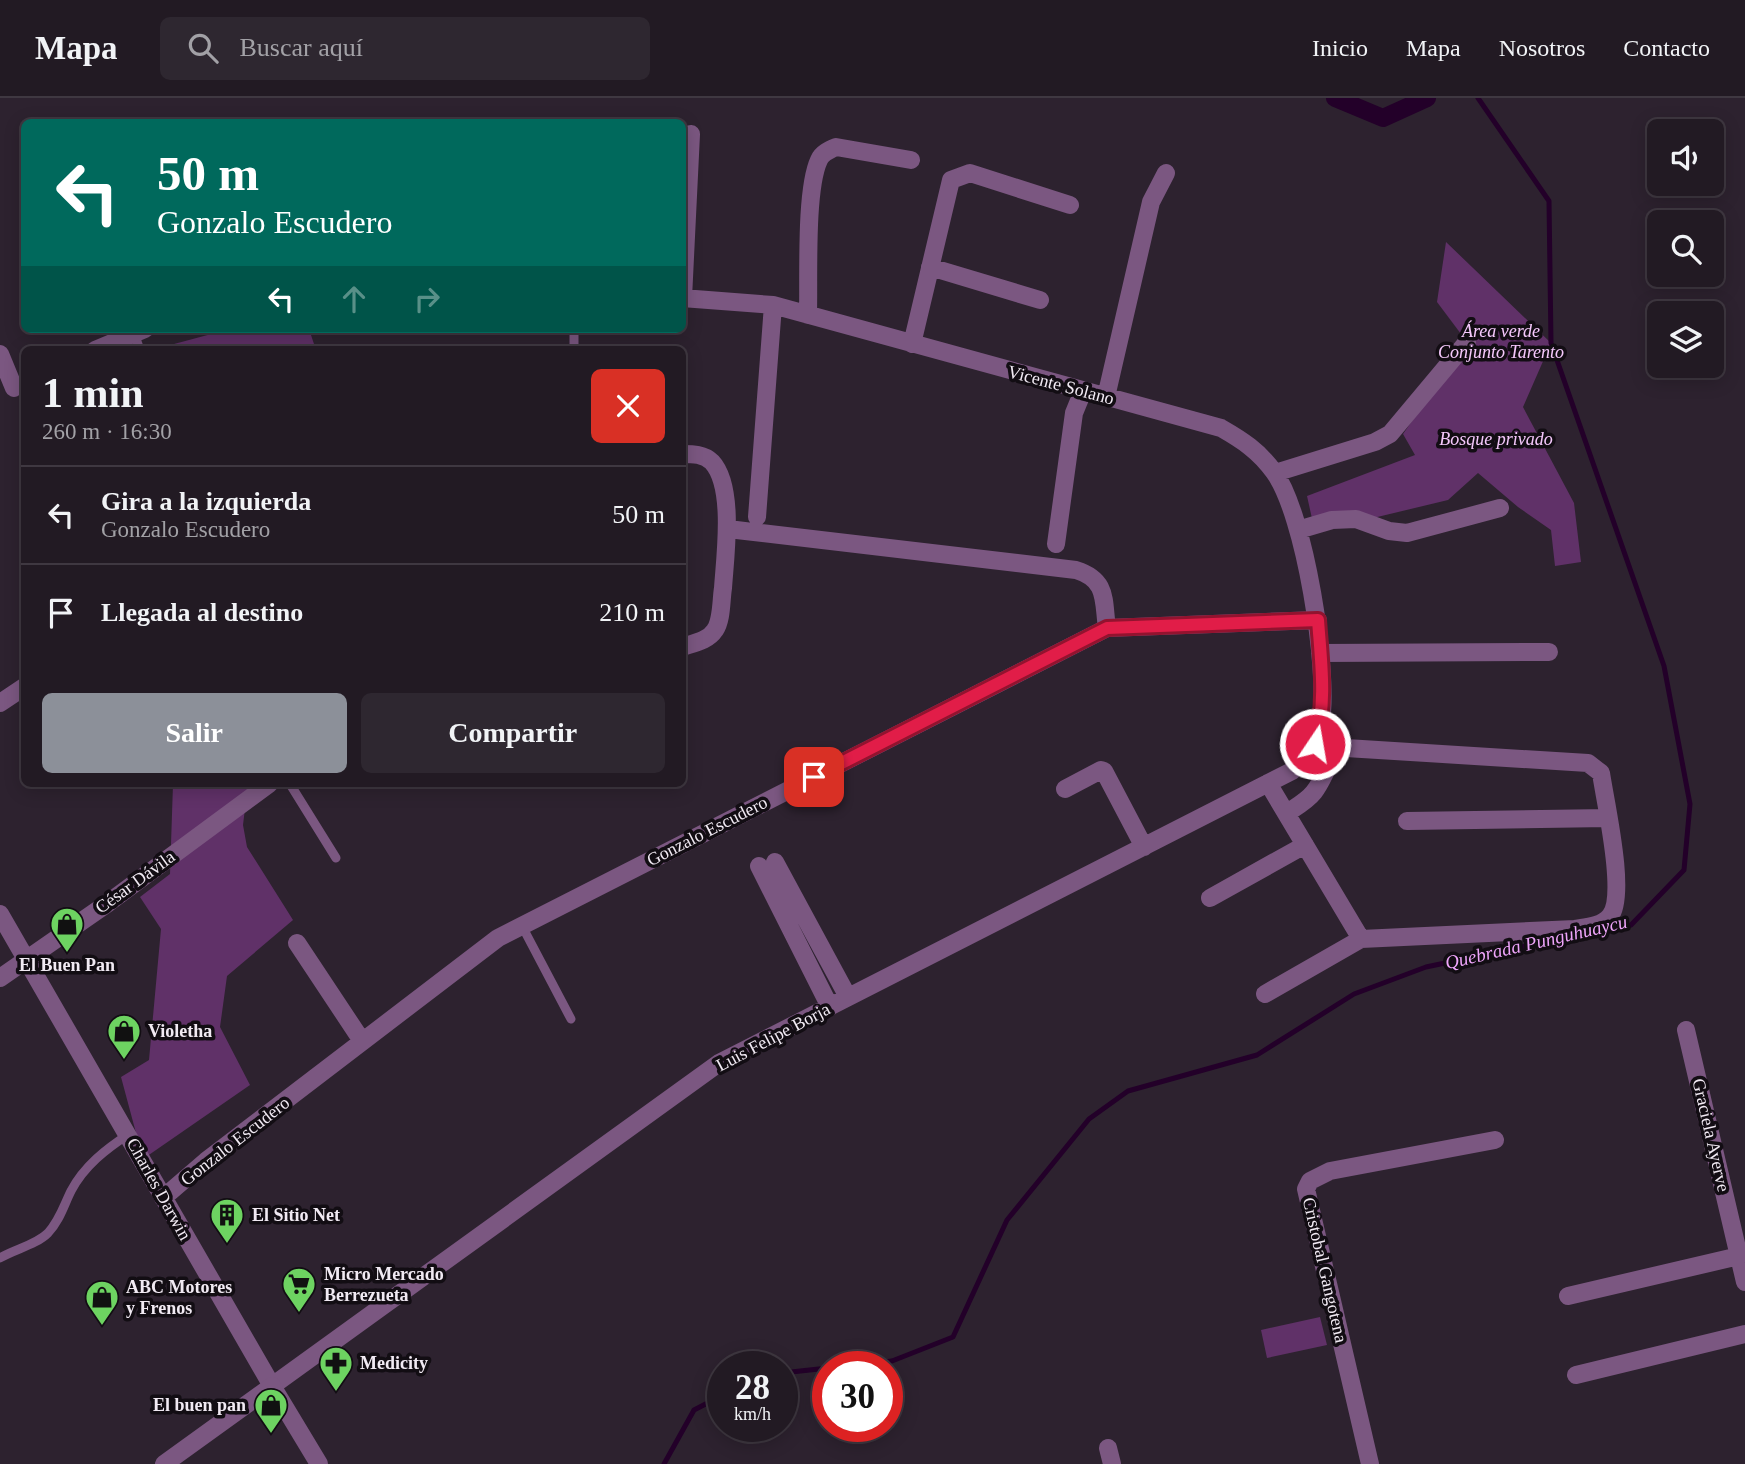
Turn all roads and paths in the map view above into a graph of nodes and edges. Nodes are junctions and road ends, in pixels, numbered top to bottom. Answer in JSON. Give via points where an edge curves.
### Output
{"nodes":[{"id":1,"x":691,"y":134,"type":"dead end"},
{"id":2,"x":911,"y":160,"type":"dead end"},
{"id":3,"x":1166,"y":173,"type":"dead end"},
{"id":4,"x":1070,"y":205,"type":"dead end"},
{"id":5,"x":686,"y":236,"type":"edge"},
{"id":6,"x":930,"y":267,"type":"junction"},
{"id":7,"x":686,"y":298,"type":"edge"},
{"id":8,"x":1040,"y":300,"type":"dead end"},
{"id":9,"x":773,"y":305,"type":"junction"},
{"id":10,"x":808,"y":315,"type":"junction"},
{"id":11,"x":134,"y":333,"type":"edge"},
{"id":12,"x":1467,"y":342,"type":"dead end"},
{"id":13,"x":912,"y":344,"type":"junction"},
{"id":14,"x":104,"y":346,"type":"edge"},
{"id":15,"x":0,"y":354,"type":"edge"},
{"id":16,"x":13,"y":388,"type":"edge"},
{"id":17,"x":1083,"y":391,"type":"junction"},
{"id":18,"x":1106,"y":397,"type":"junction"},
{"id":19,"x":686,"y":454,"type":"edge"},
{"id":20,"x":1275,"y":473,"type":"junction"},
{"id":21,"x":1500,"y":508,"type":"dead end"},
{"id":22,"x":757,"y":517,"type":"dead end"},
{"id":23,"x":728,"y":529,"type":"junction"},
{"id":24,"x":1298,"y":530,"type":"junction"},
{"id":25,"x":1056,"y":544,"type":"dead end"},
{"id":26,"x":1318,"y":620,"type":"junction"},
{"id":27,"x":1107,"y":628,"type":"junction"},
{"id":28,"x":686,"y":646,"type":"edge"},
{"id":29,"x":1549,"y":652,"type":"dead end"},
{"id":30,"x":1320,"y":653,"type":"junction"},
{"id":31,"x":21,"y":689,"type":"edge"},
{"id":32,"x":0,"y":704,"type":"edge"},
{"id":33,"x":1268,"y":783,"type":"junction"},
{"id":34,"x":265,"y":787,"type":"edge"},
{"id":35,"x":292,"y":787,"type":"edge"},
{"id":36,"x":1065,"y":789,"type":"dead end"},
{"id":37,"x":1287,"y":813,"type":"junction"},
{"id":38,"x":1608,"y":818,"type":"junction"},
{"id":39,"x":1407,"y":821,"type":"dead end"},
{"id":40,"x":1305,"y":845,"type":"junction"},
{"id":41,"x":1143,"y":847,"type":"junction"},
{"id":42,"x":336,"y":858,"type":"dead end"},
{"id":43,"x":1210,"y":898,"type":"dead end"},
{"id":44,"x":0,"y":914,"type":"edge"},
{"id":45,"x":522,"y":926,"type":"junction"},
{"id":46,"x":1361,"y":939,"type":"junction"},
{"id":47,"x":297,"y":943,"type":"dead end"},
{"id":48,"x":28,"y":960,"type":"junction"},
{"id":49,"x":0,"y":978,"type":"edge"},
{"id":50,"x":1265,"y":994,"type":"dead end"},
{"id":51,"x":848,"y":997,"type":"junction"},
{"id":52,"x":830,"y":1007,"type":"junction"},
{"id":53,"x":571,"y":1019,"type":"dead end"},
{"id":54,"x":1686,"y":1030,"type":"dead end"},
{"id":55,"x":362,"y":1041,"type":"junction"},
{"id":56,"x":128,"y":1134,"type":"junction"},
{"id":57,"x":1495,"y":1140,"type":"dead end"},
{"id":58,"x":163,"y":1198,"type":"junction"},
{"id":59,"x":1739,"y":1256,"type":"junction"},
{"id":60,"x":0,"y":1258,"type":"edge"},
{"id":61,"x":1745,"y":1282,"type":"edge"},
{"id":62,"x":1568,"y":1296,"type":"dead end"},
{"id":63,"x":1745,"y":1334,"type":"edge"},
{"id":64,"x":1576,"y":1375,"type":"dead end"},
{"id":65,"x":272,"y":1386,"type":"junction"},
{"id":66,"x":164,"y":1464,"type":"edge"},
{"id":67,"x":319,"y":1464,"type":"edge"},
{"id":68,"x":1370,"y":1464,"type":"edge"}],
"edges":[{"from":1,"to":5,"type":"street"},
{"from":2,"to":10,"type":"street","via":[[836,147],[820,157],[811,202]]},
{"from":3,"to":18,"type":"street","via":[[1151,202]]},
{"from":4,"to":6,"type":"street","via":[[970,173],[960,175],[951,180]]},
{"from":6,"to":8,"type":"street"},
{"from":6,"to":13,"type":"street"},
{"from":7,"to":9,"type":"street","name":"Vicente Solano"},
{"from":9,"to":10,"type":"street","name":"Vicente Solano"},
{"from":9,"to":22,"type":"street"},
{"from":10,"to":13,"type":"street","name":"Vicente Solano"},
{"from":11,"to":14,"type":"street"},
{"from":12,"to":20,"type":"street","via":[[1390,434]]},
{"from":13,"to":17,"type":"street","name":"Vicente Solano"},
{"from":15,"to":16,"type":"street"},
{"from":17,"to":18,"type":"street","name":"Vicente Solano"},
{"from":17,"to":25,"type":"street","via":[[1074,414]]},
{"from":18,"to":20,"type":"street","name":"Vicente Solano","via":[[1220,428],[1251,445]]},
{"from":19,"to":23,"type":"street","via":[[706,457],[718,471]]},
{"from":20,"to":24,"type":"street","name":"Vicente Solano"},
{"from":21,"to":24,"type":"street","via":[[1407,533],[1356,519]]},
{"from":23,"to":27,"type":"street","via":[[1076,570],[1095,578],[1101,586]]},
{"from":23,"to":28,"type":"street","via":[[716,629]]},
{"from":24,"to":26,"type":"street","name":"Vicente Solano"},
{"from":26,"to":27,"type":"street","name":"Gonzalo Escudero"},
{"from":26,"to":30,"type":"street","name":"Luis Felipe Borja"},
{"from":27,"to":45,"type":"street","name":"Gonzalo Escudero"},
{"from":29,"to":30,"type":"street"},
{"from":30,"to":33,"type":"street","name":"Luis Felipe Borja","via":[[1323,695],[1315,744],[1292,771]]},
{"from":31,"to":32,"type":"street"},
{"from":33,"to":37,"type":"street"},
{"from":33,"to":41,"type":"street","name":"Luis Felipe Borja"},
{"from":34,"to":48,"type":"street","name":"César Dávila"},
{"from":35,"to":42,"type":"lane"},
{"from":36,"to":41,"type":"street","via":[[1104,771]]},
{"from":37,"to":38,"type":"street","via":[[1311,795],[1334,755],[1346,748],[1588,763],[1601,773]]},
{"from":37,"to":40,"type":"street"},
{"from":38,"to":39,"type":"street"},
{"from":38,"to":46,"type":"street","via":[[1618,890],[1615,909],[1597,925]]},
{"from":40,"to":43,"type":"street"},
{"from":40,"to":46,"type":"street"},
{"from":41,"to":51,"type":"street","name":"Luis Felipe Borja"},
{"from":44,"to":48,"type":"street","name":"Charles Darwin"},
{"from":45,"to":53,"type":"lane"},
{"from":45,"to":55,"type":"street","name":"Gonzalo Escudero","via":[[498,938]]},
{"from":46,"to":50,"type":"street"},
{"from":47,"to":55,"type":"street"},
{"from":48,"to":49,"type":"street","name":"César Dávila"},
{"from":48,"to":56,"type":"street","name":"Charles Darwin"},
{"from":51,"to":52,"type":"street","name":"Luis Felipe Borja"},
{"from":51,"to":52,"type":"street","via":[[767,864]]},
{"from":52,"to":65,"type":"street","name":"Luis Felipe Borja","via":[[719,1063]]},
{"from":54,"to":59,"type":"street","name":"Graciela Ayerve"},
{"from":55,"to":58,"type":"street","name":"Gonzalo Escudero"},
{"from":56,"to":58,"type":"street","name":"Charles Darwin"},
{"from":56,"to":60,"type":"lane","via":[[97,1156],[45,1236]]},
{"from":57,"to":68,"type":"street","name":"Cristobal Gangotena","via":[[1330,1171],[1310,1181],[1306,1189]]},
{"from":58,"to":65,"type":"street","name":"Charles Darwin"},
{"from":59,"to":61,"type":"street","name":"Graciela Ayerve"},
{"from":59,"to":62,"type":"street"},
{"from":63,"to":64,"type":"street"},
{"from":65,"to":66,"type":"street","name":"Luis Felipe Borja"},
{"from":65,"to":67,"type":"street","name":"Charles Darwin"}]}
